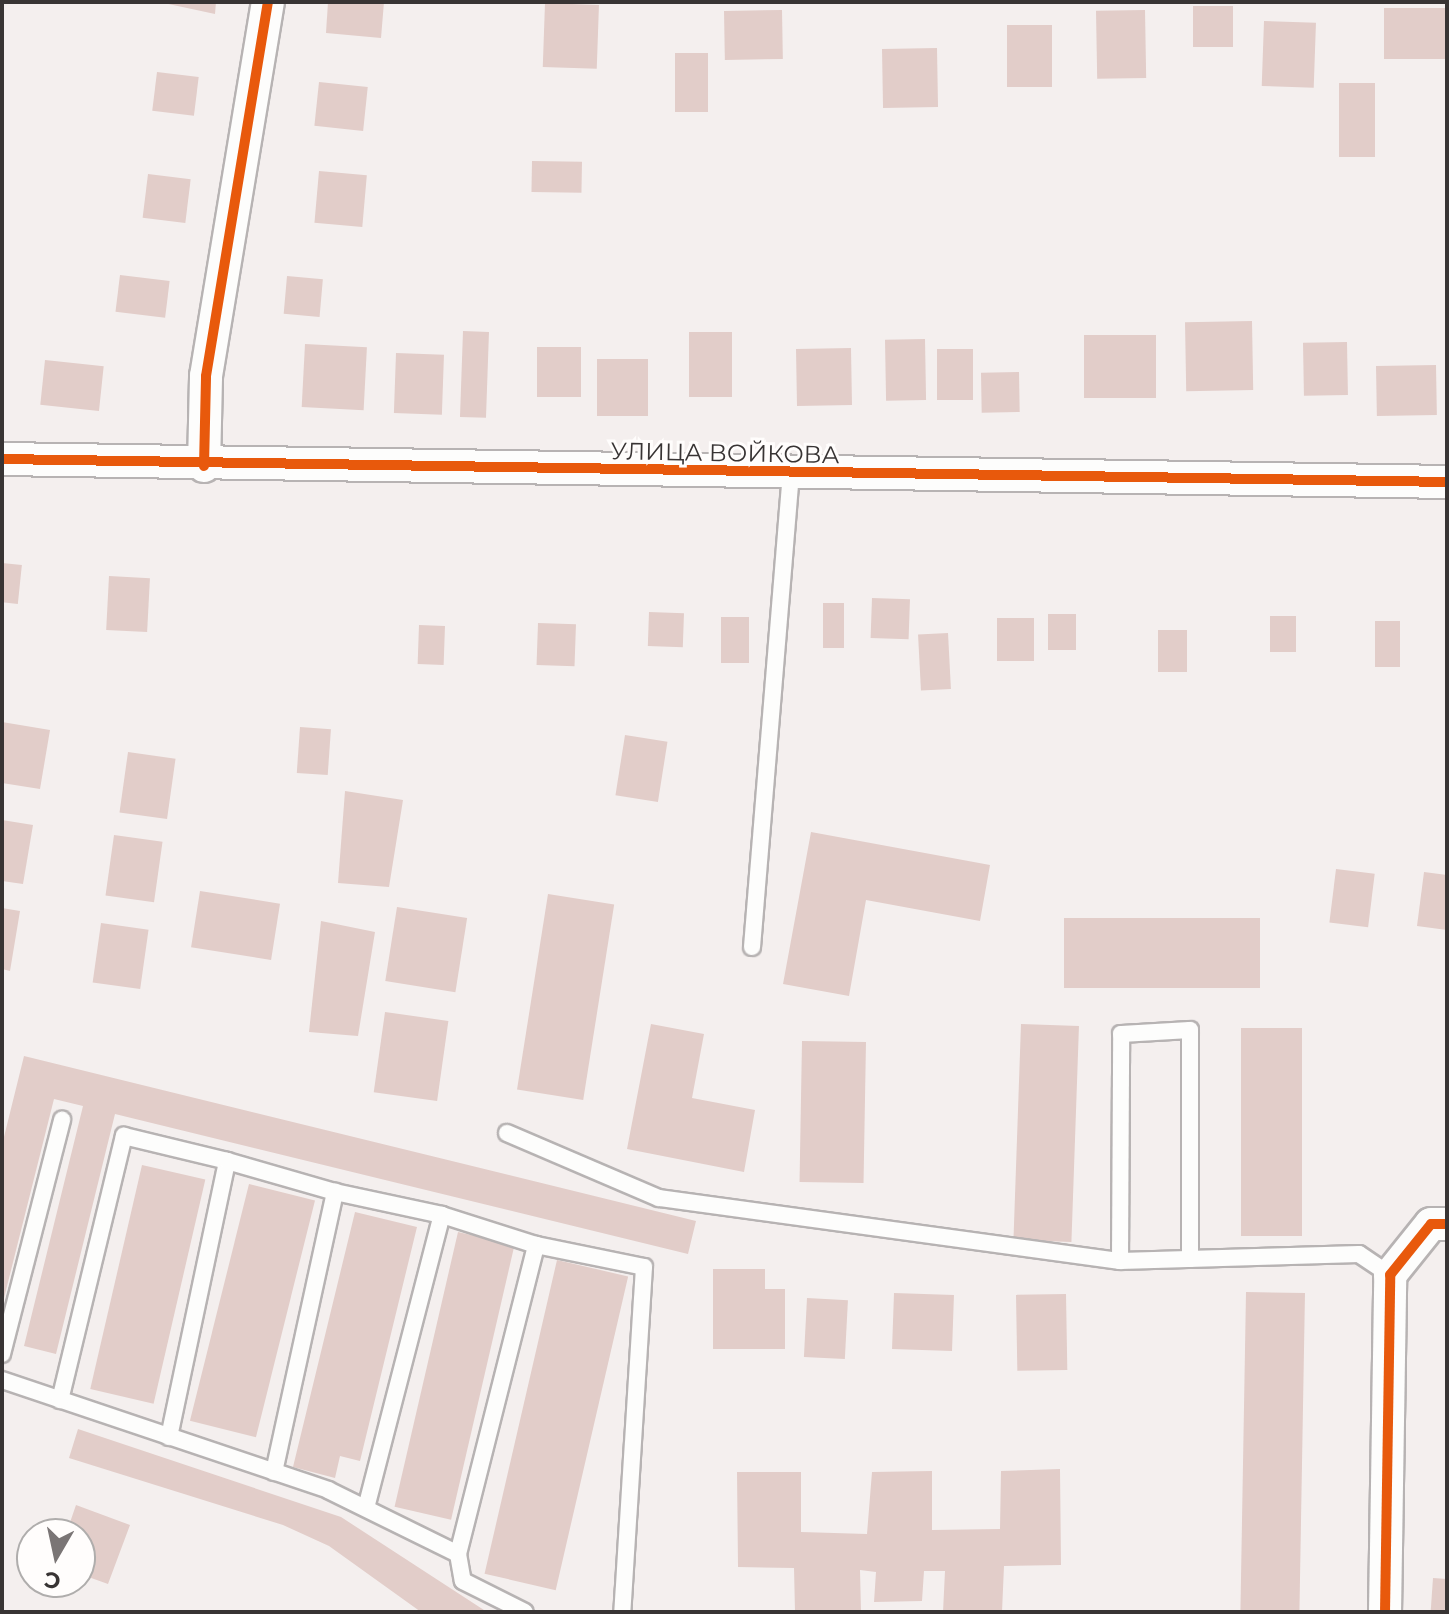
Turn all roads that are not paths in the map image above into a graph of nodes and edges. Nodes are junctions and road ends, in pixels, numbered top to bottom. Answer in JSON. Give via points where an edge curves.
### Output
{"nodes":[{"id":1,"x":268,"y":2,"type":"edge"},
{"id":2,"x":2,"y":459,"type":"edge"},
{"id":3,"x":204,"y":466,"type":"junction"},
{"id":4,"x":791,"y":474,"type":"junction"},
{"id":5,"x":1447,"y":482,"type":"edge"},
{"id":6,"x":752,"y":947,"type":"dead end"},
{"id":7,"x":62,"y":1120,"type":"dead end"},
{"id":8,"x":507,"y":1133,"type":"dead end"},
{"id":9,"x":227,"y":1161,"type":"junction"},
{"id":10,"x":335,"y":1192,"type":"junction"},
{"id":11,"x":442,"y":1215,"type":"junction"},
{"id":12,"x":1447,"y":1224,"type":"edge"},
{"id":13,"x":536,"y":1245,"type":"junction"},
{"id":14,"x":1190,"y":1259,"type":"junction"},
{"id":15,"x":1120,"y":1261,"type":"junction"},
{"id":16,"x":1390,"y":1275,"type":"junction"},
{"id":17,"x":2,"y":1354,"type":"edge"},
{"id":18,"x":2,"y":1380,"type":"edge"},
{"id":19,"x":60,"y":1400,"type":"junction"},
{"id":20,"x":169,"y":1437,"type":"junction"},
{"id":21,"x":274,"y":1472,"type":"junction"},
{"id":22,"x":366,"y":1508,"type":"junction"},
{"id":23,"x":458,"y":1554,"type":"junction"},
{"id":24,"x":525,"y":1612,"type":"edge"},
{"id":25,"x":622,"y":1612,"type":"edge"},
{"id":26,"x":1385,"y":1612,"type":"edge"}],
"edges":[{"from":1,"to":3,"type":"street","via":[[206,376]]},
{"from":2,"to":3,"type":"street","name":"УЛИЦА ВОЙКОВА"},
{"from":3,"to":4,"type":"street","name":"УЛИЦА ВОЙКОВА"},
{"from":4,"to":5,"type":"street","name":"УЛИЦА ВОЙКОВА"},
{"from":4,"to":6,"type":"lane"},
{"from":7,"to":17,"type":"lane"},
{"from":8,"to":15,"type":"lane","via":[[659,1198]]},
{"from":9,"to":10,"type":"lane"},
{"from":9,"to":19,"type":"lane","via":[[124,1136]]},
{"from":9,"to":20,"type":"lane"},
{"from":10,"to":11,"type":"lane"},
{"from":10,"to":21,"type":"lane"},
{"from":11,"to":13,"type":"lane"},
{"from":11,"to":22,"type":"lane"},
{"from":12,"to":16,"type":"street","via":[[1431,1224]]},
{"from":13,"to":23,"type":"lane"},
{"from":13,"to":25,"type":"lane","via":[[644,1267]]},
{"from":14,"to":15,"type":"lane"},
{"from":14,"to":15,"type":"lane","via":[[1190,1030],[1121,1034]]},
{"from":14,"to":16,"type":"lane","via":[[1359,1254]]},
{"from":16,"to":26,"type":"street"},
{"from":18,"to":19,"type":"lane"},
{"from":19,"to":20,"type":"lane"},
{"from":20,"to":21,"type":"lane"},
{"from":21,"to":22,"type":"lane"},
{"from":22,"to":23,"type":"lane"},
{"from":23,"to":24,"type":"lane","via":[[463,1581]]}]}
